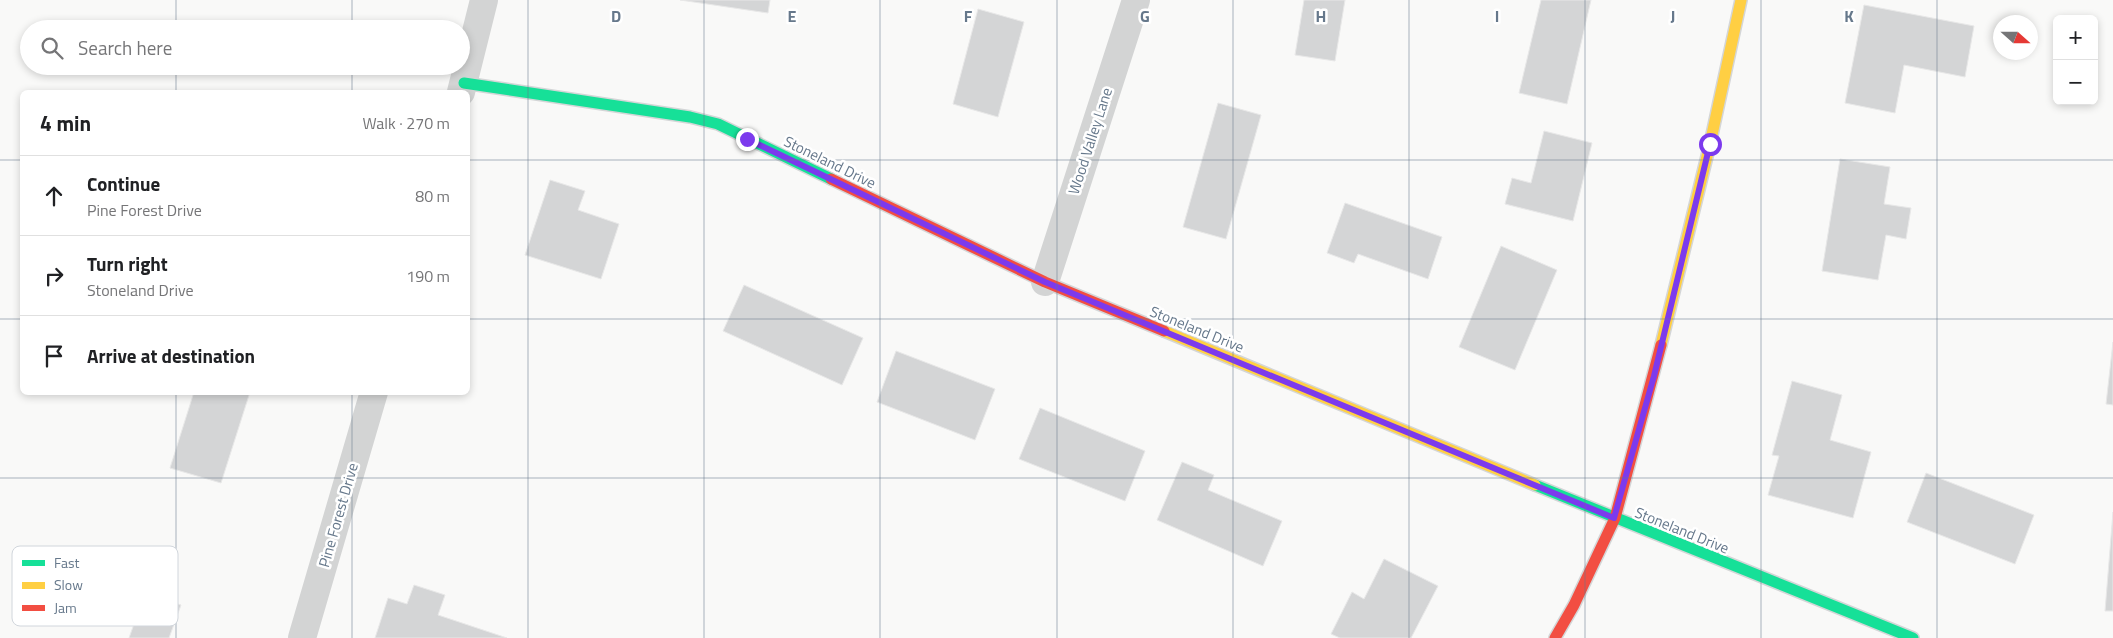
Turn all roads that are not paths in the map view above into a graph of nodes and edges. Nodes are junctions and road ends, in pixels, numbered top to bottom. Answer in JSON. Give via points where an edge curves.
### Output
{"nodes":[{"id":1,"x":484,"y":0,"type":"edge"},
{"id":2,"x":1136,"y":0,"type":"edge"},
{"id":3,"x":1741,"y":0,"type":"edge"},
{"id":4,"x":470,"y":59,"type":"edge"},
{"id":5,"x":466,"y":75,"type":"edge"},
{"id":6,"x":463,"y":88,"type":"edge"},
{"id":7,"x":1045,"y":282,"type":"junction"},
{"id":8,"x":373,"y":395,"type":"edge"},
{"id":9,"x":1614,"y":518,"type":"junction"},
{"id":10,"x":302,"y":638,"type":"edge"},
{"id":11,"x":1555,"y":638,"type":"edge"},
{"id":12,"x":1913,"y":638,"type":"edge"}],
"edges":[{"from":1,"to":4,"type":"street"},
{"from":2,"to":7,"type":"street","name":"Wood Valley Lane"},
{"from":3,"to":9,"type":"street","via":[[1658,357]]},
{"from":5,"to":6,"type":"street"},
{"from":6,"to":7,"type":"street","name":"Stoneland Drive","via":[[690,117],[718,124]]},
{"from":7,"to":9,"type":"street","name":"Stoneland Drive"},
{"from":8,"to":10,"type":"street","name":"Pine Forest Drive"},
{"from":9,"to":11,"type":"street"},
{"from":9,"to":12,"type":"street","name":"Stoneland Drive"}]}
